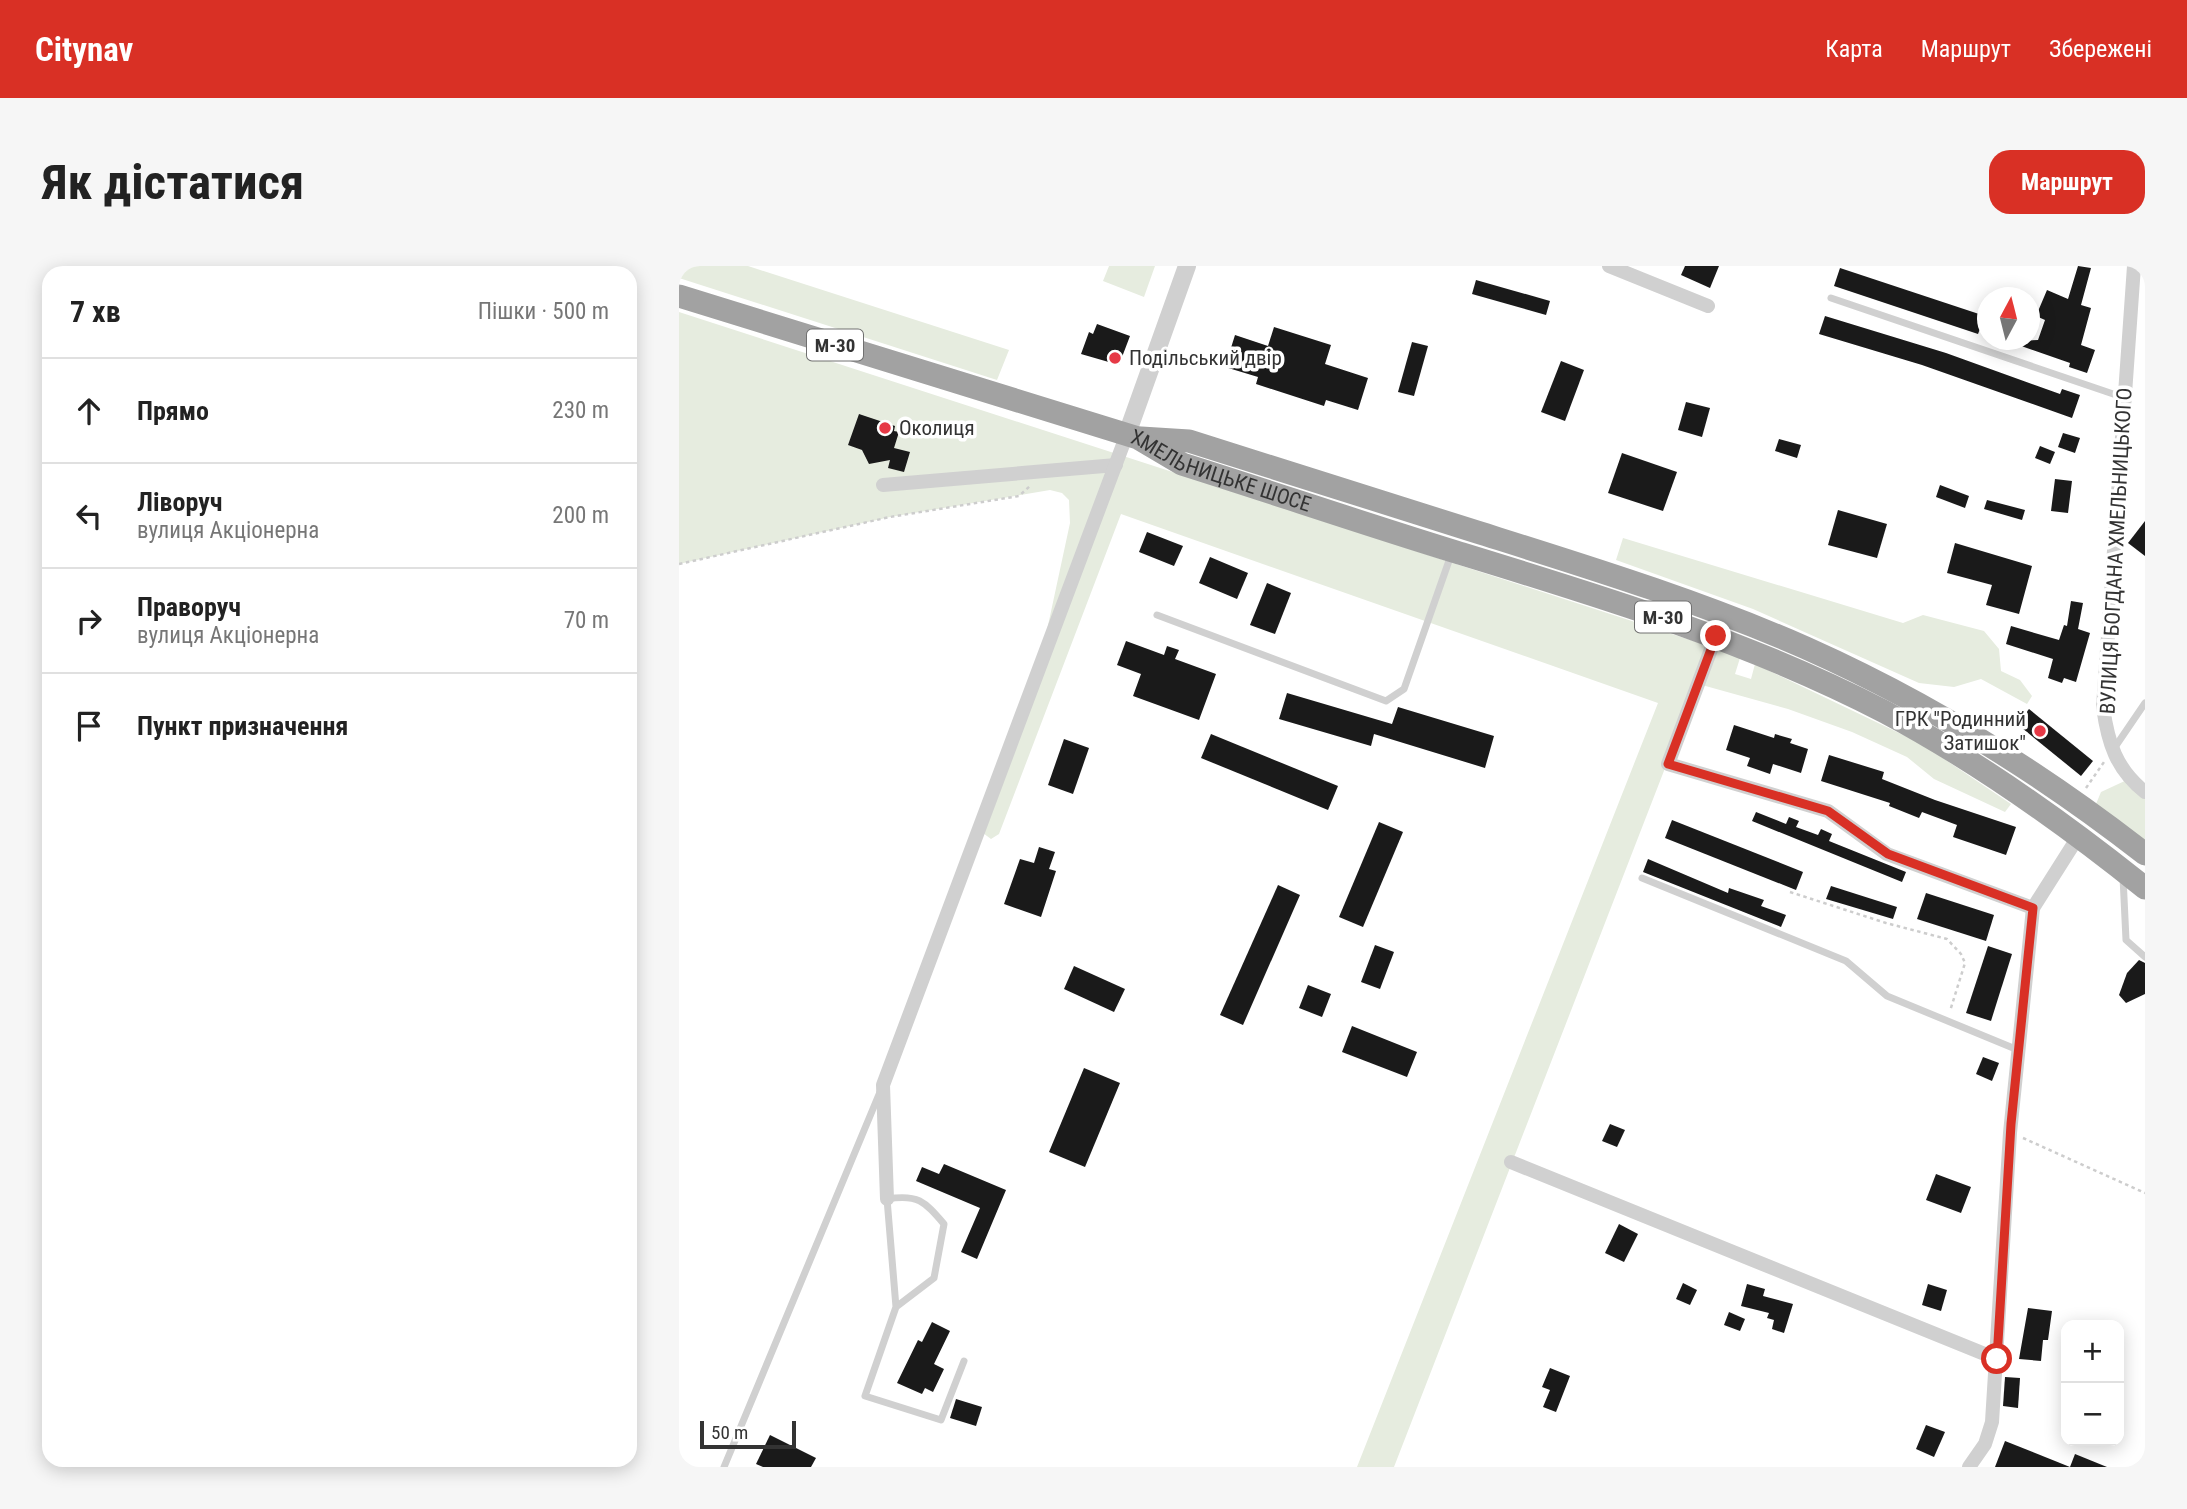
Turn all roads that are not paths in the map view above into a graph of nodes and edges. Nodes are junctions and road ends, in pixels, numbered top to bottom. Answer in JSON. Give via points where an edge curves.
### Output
{"nodes":[{"id":1,"x":1187,"y":266,"type":"edge"},
{"id":2,"x":1609,"y":266,"type":"edge"},
{"id":3,"x":2134,"y":266,"type":"edge"},
{"id":4,"x":679,"y":296,"type":"edge"},
{"id":5,"x":1831,"y":298,"type":"dead end"},
{"id":6,"x":1708,"y":306,"type":"dead end"},
{"id":7,"x":2125,"y":398,"type":"junction"},
{"id":8,"x":1133,"y":436,"type":"junction"},
{"id":9,"x":1117,"y":465,"type":"junction"},
{"id":10,"x":883,"y":485,"type":"dead end"},
{"id":11,"x":1453,"y":551,"type":"junction"},
{"id":12,"x":1157,"y":615,"type":"dead end"},
{"id":13,"x":1716,"y":636,"type":"junction"},
{"id":14,"x":2145,"y":704,"type":"edge"},
{"id":15,"x":2112,"y":751,"type":"junction"},
{"id":16,"x":2145,"y":792,"type":"edge"},
{"id":17,"x":2094,"y":815,"type":"junction"},
{"id":18,"x":2078,"y":837,"type":"junction"},
{"id":19,"x":2145,"y":854,"type":"edge"},
{"id":20,"x":2123,"y":870,"type":"junction"},
{"id":21,"x":1642,"y":878,"type":"dead end"},
{"id":22,"x":2145,"y":888,"type":"edge"},
{"id":23,"x":2033,"y":908,"type":"junction"},
{"id":24,"x":2145,"y":957,"type":"edge"},
{"id":25,"x":2018,"y":1050,"type":"junction"},
{"id":26,"x":883,"y":1085,"type":"junction"},
{"id":27,"x":1511,"y":1162,"type":"dead end"},
{"id":28,"x":887,"y":1199,"type":"junction"},
{"id":29,"x":896,"y":1307,"type":"junction"},
{"id":30,"x":1997,"y":1359,"type":"junction"},
{"id":31,"x":964,"y":1361,"type":"dead end"},
{"id":32,"x":724,"y":1467,"type":"edge"},
{"id":33,"x":1969,"y":1467,"type":"edge"}],
"edges":[{"from":1,"to":8,"type":"street"},
{"from":2,"to":6,"type":"street"},
{"from":3,"to":7,"type":"street","name":"ВУЛИЦЯ БОГДАНА ХМЕЛЬНИЦЬКОГО"},
{"from":4,"to":8,"type":"highway","number":"М-30"},
{"from":5,"to":7,"type":"lane"},
{"from":7,"to":15,"type":"street","name":"ВУЛИЦЯ БОГДАНА ХМЕЛЬНИЦЬКОГО","via":[[2103,706]]},
{"from":8,"to":9,"type":"street"},
{"from":8,"to":11,"type":"highway","name":"ХМЕЛЬНИЦЬКЕ ШОСЕ","number":"М-30","via":[[1182,464]]},
{"from":8,"to":17,"type":"highway","name":"ХМЕЛЬНИЦЬКЕ ШОСЕ","number":"М-30","via":[[1189,441],[1615,575],[1744,621],[1903,696]]},
{"from":9,"to":10,"type":"street"},
{"from":9,"to":26,"type":"street"},
{"from":11,"to":12,"type":"lane","via":[[1404,690],[1386,701]]},
{"from":11,"to":13,"type":"highway","name":"ХМЕЛЬНИЦЬКЕ ШОСЕ","number":"М-30"},
{"from":13,"to":18,"type":"highway","name":"ХМЕЛЬНИЦЬКЕ ШОСЕ","number":"М-30","via":[[1797,670],[1923,734]]},
{"from":13,"to":23,"type":"street","via":[[1668,764],[1828,811],[1888,854]]},
{"from":14,"to":15,"type":"lane"},
{"from":15,"to":16,"type":"street","via":[[2118,766]]},
{"from":17,"to":18,"type":"highway"},
{"from":17,"to":19,"type":"highway","name":"ХМЕЛЬНИЦЬКЕ ШОСЕ","number":"М-30"},
{"from":18,"to":20,"type":"highway","name":"ХМЕЛЬНИЦЬКЕ ШОСЕ","number":"М-30"},
{"from":18,"to":23,"type":"street"},
{"from":20,"to":22,"type":"highway","name":"ХМЕЛЬНИЦЬКЕ ШОСЕ","number":"М-30"},
{"from":20,"to":24,"type":"lane","via":[[2126,940]]},
{"from":21,"to":25,"type":"lane","via":[[1846,961],[1887,996]]},
{"from":23,"to":25,"type":"street"},
{"from":25,"to":30,"type":"street"},
{"from":26,"to":28,"type":"street"},
{"from":26,"to":32,"type":"lane"},
{"from":27,"to":30,"type":"street"},
{"from":28,"to":29,"type":"lane"},
{"from":28,"to":29,"type":"lane","via":[[909,1195],[928,1205],[944,1224],[934,1278]]},
{"from":29,"to":31,"type":"lane","via":[[865,1396],[941,1420]]},
{"from":30,"to":33,"type":"street","via":[[1990,1433]]}]}
